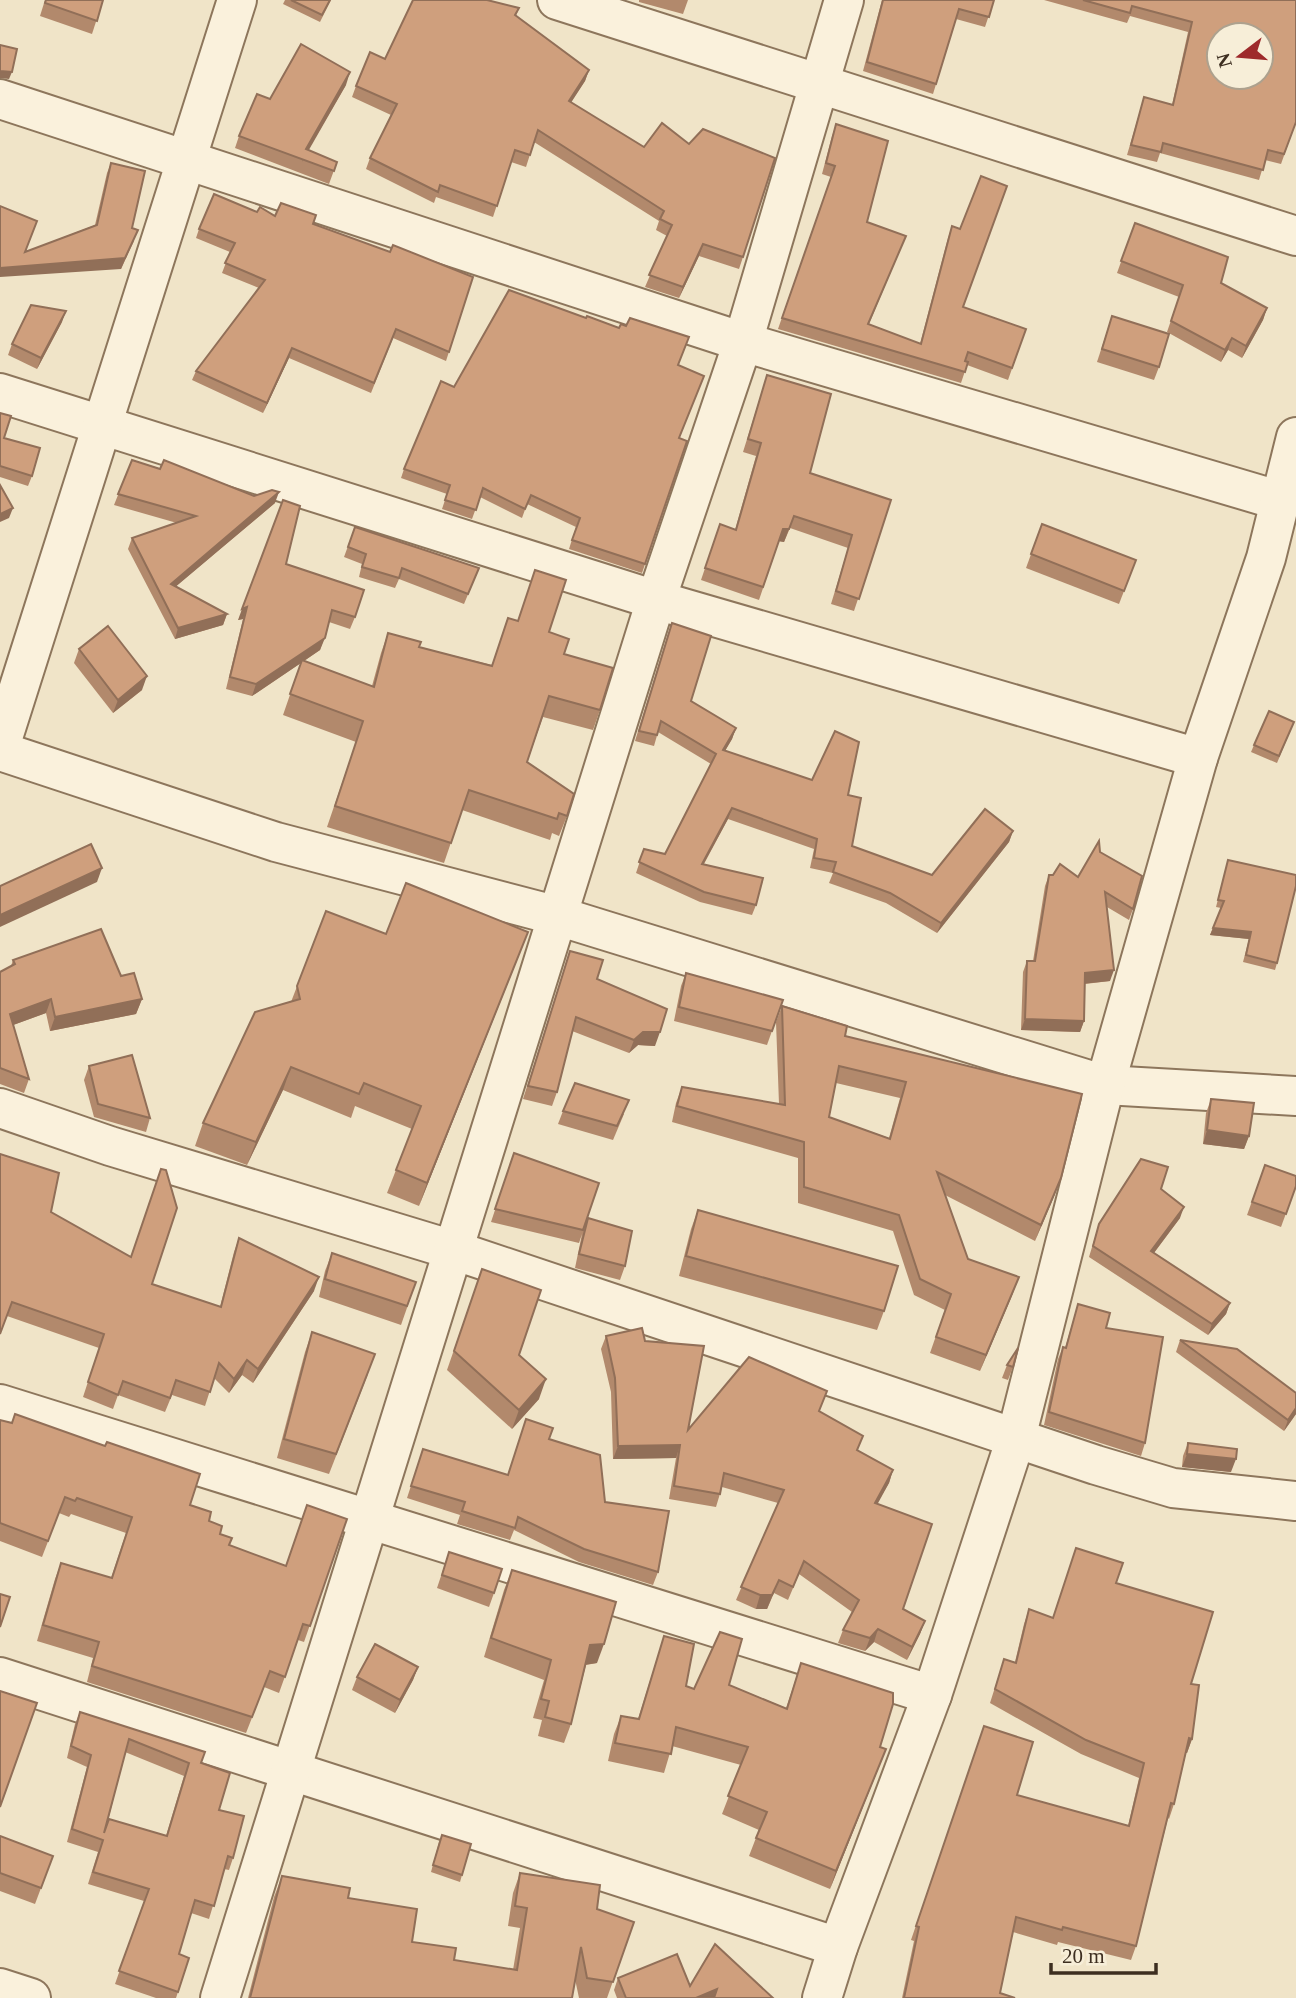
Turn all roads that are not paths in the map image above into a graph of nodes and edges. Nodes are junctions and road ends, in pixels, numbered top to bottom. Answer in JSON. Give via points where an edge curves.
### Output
{"nodes":[{"id":1,"x":237,"y":0,"type":"edge"},
{"id":2,"x":556,"y":0,"type":"edge"},
{"id":3,"x":844,"y":0,"type":"edge"},
{"id":4,"x":819,"y":86,"type":"junction"},
{"id":5,"x":0,"y":99,"type":"edge"},
{"id":6,"x":187,"y":157,"type":"junction"},
{"id":7,"x":1296,"y":236,"type":"edge"},
{"id":8,"x":743,"y":342,"type":"junction"},
{"id":9,"x":0,"y":393,"type":"edge"},
{"id":10,"x":102,"y":425,"type":"junction"},
{"id":11,"x":1296,"y":437,"type":"edge"},
{"id":12,"x":1281,"y":501,"type":"junction"},
{"id":13,"x":656,"y":600,"type":"junction"},
{"id":14,"x":0,"y":749,"type":"edge"},
{"id":15,"x":1198,"y":758,"type":"junction"},
{"id":16,"x":558,"y":916,"type":"junction"},
{"id":17,"x":1105,"y":1085,"type":"junction"},
{"id":18,"x":1296,"y":1096,"type":"edge"},
{"id":19,"x":0,"y":1108,"type":"edge"},
{"id":20,"x":453,"y":1250,"type":"junction"},
{"id":21,"x":0,"y":1404,"type":"edge"},
{"id":22,"x":1016,"y":1438,"type":"junction"},
{"id":23,"x":1296,"y":1501,"type":"edge"},
{"id":24,"x":369,"y":1521,"type":"junction"},
{"id":25,"x":0,"y":1677,"type":"edge"},
{"id":26,"x":932,"y":1695,"type":"junction"},
{"id":27,"x":290,"y":1772,"type":"junction"},
{"id":28,"x":838,"y":1947,"type":"junction"},
{"id":29,"x":0,"y":1988,"type":"edge"},
{"id":30,"x":31,"y":1998,"type":"edge"},
{"id":31,"x":220,"y":1998,"type":"edge"},
{"id":32,"x":822,"y":1998,"type":"edge"}],
"edges":[{"from":1,"to":6,"type":"street"},
{"from":2,"to":4,"type":"street"},
{"from":3,"to":4,"type":"street"},
{"from":4,"to":7,"type":"street"},
{"from":4,"to":8,"type":"street"},
{"from":5,"to":6,"type":"street"},
{"from":6,"to":8,"type":"street"},
{"from":6,"to":10,"type":"street"},
{"from":8,"to":12,"type":"street"},
{"from":8,"to":13,"type":"street"},
{"from":9,"to":10,"type":"street"},
{"from":10,"to":13,"type":"street"},
{"from":10,"to":14,"type":"street"},
{"from":11,"to":12,"type":"street"},
{"from":12,"to":15,"type":"street"},
{"from":13,"to":15,"type":"street"},
{"from":13,"to":16,"type":"street"},
{"from":14,"to":16,"type":"street","via":[[276,842]]},
{"from":15,"to":17,"type":"street"},
{"from":16,"to":17,"type":"street"},
{"from":16,"to":20,"type":"street"},
{"from":17,"to":18,"type":"street"},
{"from":17,"to":22,"type":"street"},
{"from":19,"to":20,"type":"street"},
{"from":20,"to":22,"type":"street"},
{"from":20,"to":24,"type":"street"},
{"from":21,"to":24,"type":"street"},
{"from":22,"to":23,"type":"street","via":[[1173,1488]]},
{"from":22,"to":26,"type":"street"},
{"from":24,"to":26,"type":"street"},
{"from":24,"to":27,"type":"street"},
{"from":25,"to":27,"type":"street"},
{"from":26,"to":28,"type":"street"},
{"from":27,"to":28,"type":"street"},
{"from":27,"to":31,"type":"street"},
{"from":28,"to":32,"type":"street"},
{"from":29,"to":30,"type":"street"}]}
